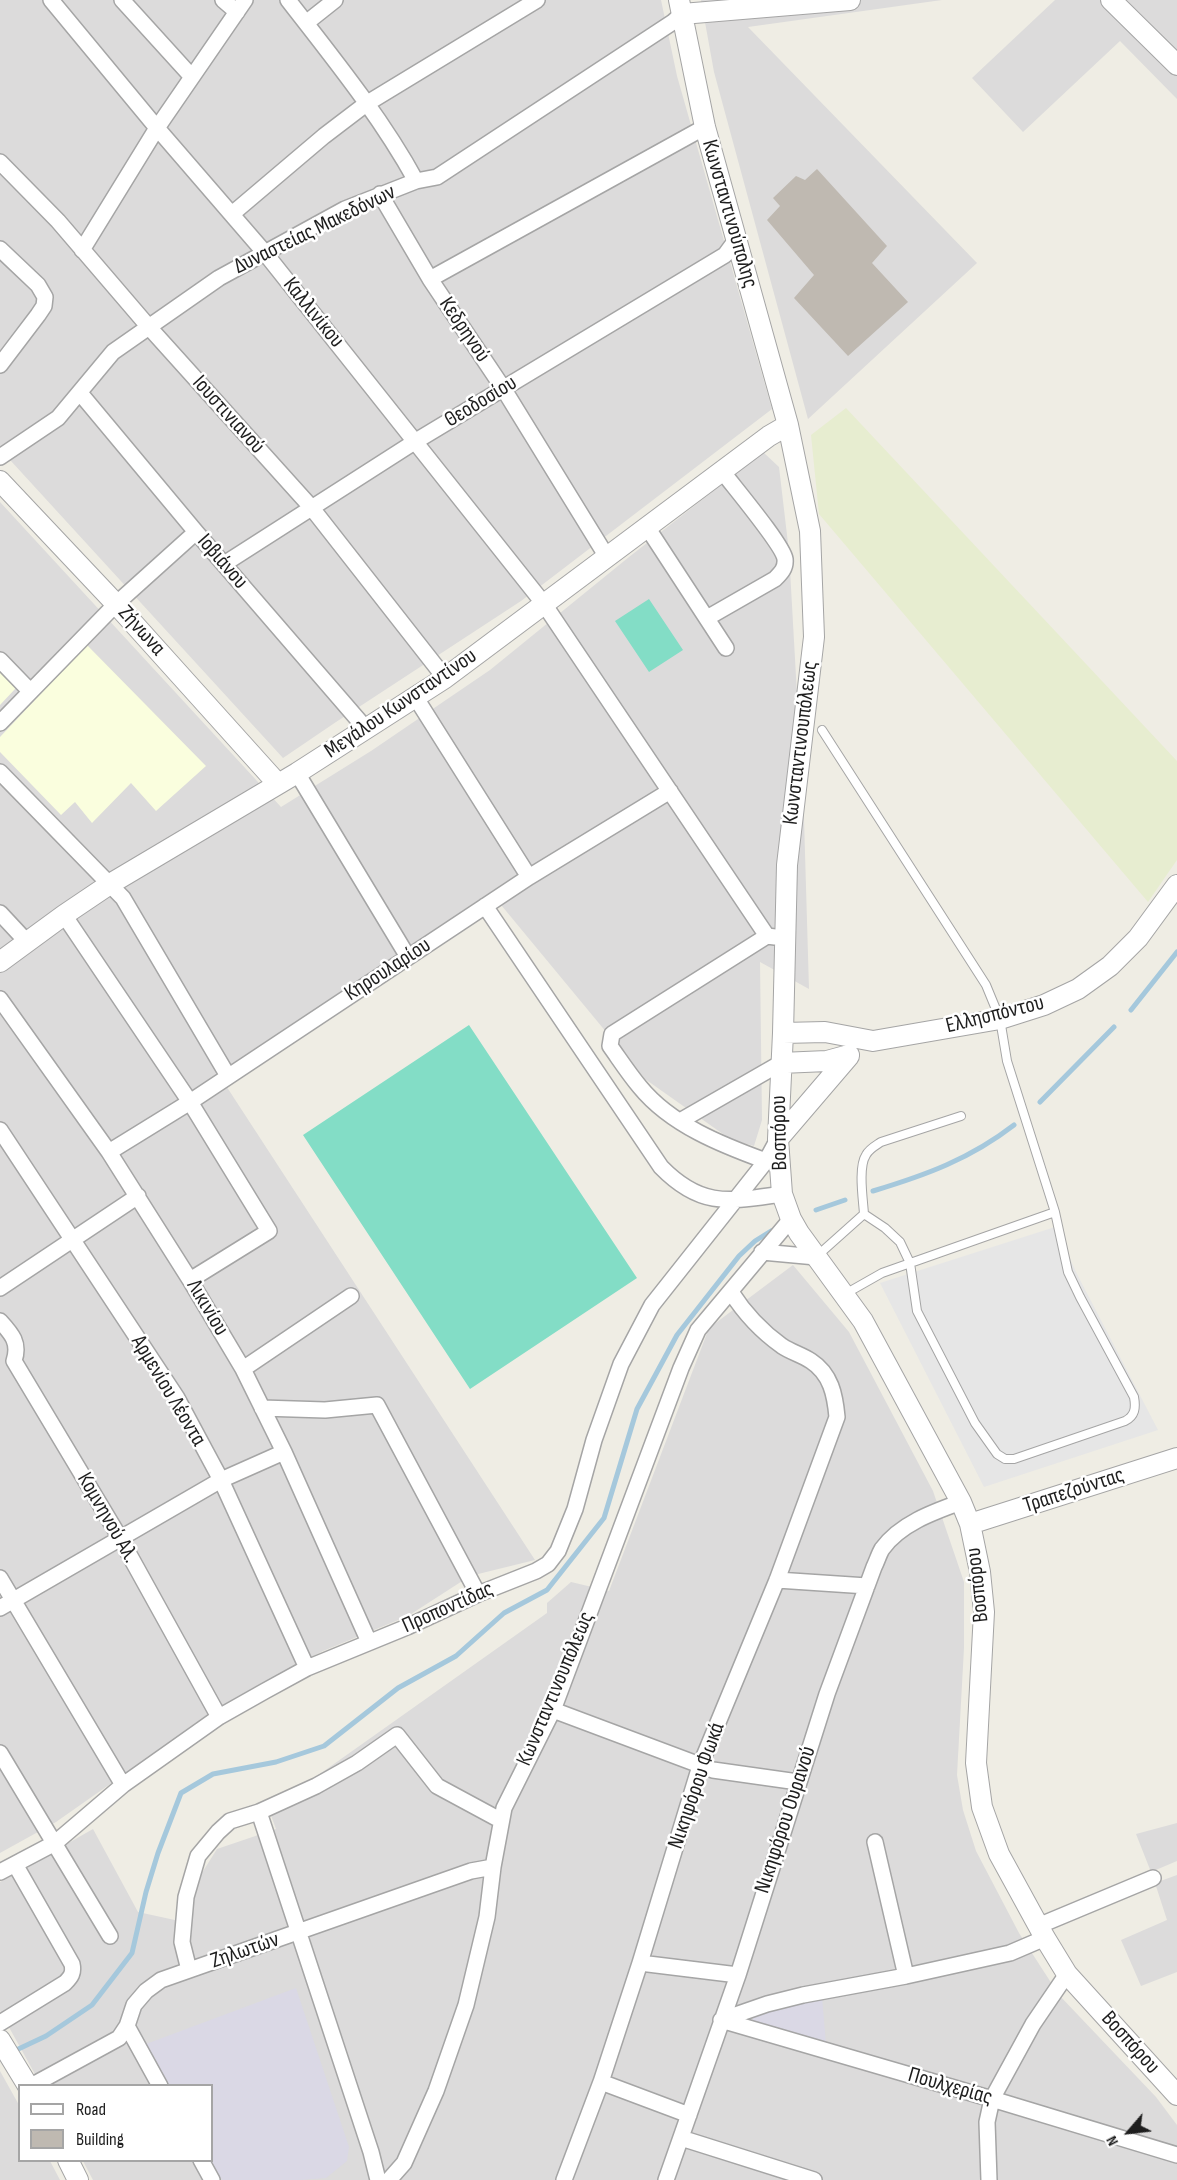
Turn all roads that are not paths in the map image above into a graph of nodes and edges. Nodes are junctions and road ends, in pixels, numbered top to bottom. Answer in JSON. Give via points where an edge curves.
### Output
{"nodes":[{"id":1,"x":51,"y":0,"type":"edge"},
{"id":2,"x":122,"y":0,"type":"edge"},
{"id":3,"x":223,"y":0,"type":"edge"},
{"id":4,"x":288,"y":0,"type":"edge"},
{"id":5,"x":335,"y":0,"type":"edge"},
{"id":6,"x":537,"y":0,"type":"edge"},
{"id":7,"x":850,"y":0,"type":"edge"},
{"id":8,"x":1111,"y":0,"type":"edge"},
{"id":9,"x":241,"y":6,"type":"edge"},
{"id":10,"x":680,"y":7,"type":"edge"},
{"id":11,"x":306,"y":23,"type":"junction"},
{"id":12,"x":1177,"y":65,"type":"edge"},
{"id":13,"x":192,"y":77,"type":"junction"},
{"id":14,"x":366,"y":104,"type":"junction"},
{"id":15,"x":705,"y":127,"type":"junction"},
{"id":16,"x":157,"y":128,"type":"junction"},
{"id":17,"x":0,"y":162,"type":"edge"},
{"id":18,"x":416,"y":181,"type":"junction"},
{"id":19,"x":380,"y":194,"type":"junction"},
{"id":20,"x":232,"y":214,"type":"junction"},
{"id":21,"x":736,"y":240,"type":"junction"},
{"id":22,"x":0,"y":249,"type":"edge"},
{"id":23,"x":82,"y":250,"type":"junction"},
{"id":24,"x":265,"y":253,"type":"junction"},
{"id":25,"x":430,"y":279,"type":"junction"},
{"id":26,"x":148,"y":326,"type":"junction"},
{"id":27,"x":0,"y":365,"type":"edge"},
{"id":28,"x":503,"y":388,"type":"junction"},
{"id":29,"x":80,"y":393,"type":"junction"},
{"id":30,"x":788,"y":425,"type":"junction"},
{"id":31,"x":416,"y":441,"type":"junction"},
{"id":32,"x":0,"y":456,"type":"edge"},
{"id":33,"x":722,"y":471,"type":"junction"},
{"id":34,"x":0,"y":481,"type":"edge"},
{"id":35,"x":311,"y":507,"type":"junction"},
{"id":36,"x":647,"y":527,"type":"junction"},
{"id":37,"x":196,"y":532,"type":"junction"},
{"id":38,"x":607,"y":557,"type":"junction"},
{"id":39,"x":224,"y":564,"type":"junction"},
{"id":40,"x":116,"y":604,"type":"junction"},
{"id":41,"x":544,"y":604,"type":"junction"},
{"id":42,"x":706,"y":618,"type":"junction"},
{"id":43,"x":726,"y":648,"type":"dead end"},
{"id":44,"x":0,"y":660,"type":"edge"},
{"id":45,"x":445,"y":678,"type":"junction"},
{"id":46,"x":30,"y":691,"type":"junction"},
{"id":47,"x":416,"y":698,"type":"junction"},
{"id":48,"x":0,"y":723,"type":"edge"},
{"id":49,"x":367,"y":730,"type":"junction"},
{"id":50,"x":822,"y":730,"type":"dead end"},
{"id":51,"x":0,"y":772,"type":"edge"},
{"id":52,"x":297,"y":773,"type":"junction"},
{"id":53,"x":278,"y":784,"type":"junction"},
{"id":54,"x":670,"y":791,"type":"junction"},
{"id":55,"x":529,"y":877,"type":"junction"},
{"id":56,"x":110,"y":884,"type":"junction"},
{"id":57,"x":1177,"y":885,"type":"edge"},
{"id":58,"x":485,"y":906,"type":"junction"},
{"id":59,"x":0,"y":914,"type":"edge"},
{"id":60,"x":64,"y":915,"type":"junction"},
{"id":61,"x":775,"y":937,"type":"junction"},
{"id":62,"x":27,"y":942,"type":"junction"},
{"id":63,"x":408,"y":957,"type":"junction"},
{"id":64,"x":0,"y":962,"type":"edge"},
{"id":65,"x":0,"y":999,"type":"edge"},
{"id":66,"x":1000,"y":1019,"type":"junction"},
{"id":67,"x":783,"y":1034,"type":"junction"},
{"id":68,"x":873,"y":1041,"type":"junction"},
{"id":69,"x":849,"y":1056,"type":"junction"},
{"id":70,"x":780,"y":1063,"type":"junction"},
{"id":71,"x":228,"y":1076,"type":"junction"},
{"id":72,"x":190,"y":1102,"type":"junction"},
{"id":73,"x":961,"y":1116,"type":"dead end"},
{"id":74,"x":680,"y":1122,"type":"junction"},
{"id":75,"x":0,"y":1130,"type":"edge"},
{"id":76,"x":778,"y":1139,"type":"junction"},
{"id":77,"x":109,"y":1152,"type":"junction"},
{"id":78,"x":766,"y":1161,"type":"junction"},
{"id":79,"x":782,"y":1194,"type":"junction"},
{"id":80,"x":138,"y":1196,"type":"junction"},
{"id":81,"x":735,"y":1200,"type":"junction"},
{"id":82,"x":1055,"y":1212,"type":"junction"},
{"id":83,"x":864,"y":1214,"type":"junction"},
{"id":84,"x":791,"y":1219,"type":"junction"},
{"id":85,"x":72,"y":1239,"type":"junction"},
{"id":86,"x":762,"y":1252,"type":"junction"},
{"id":87,"x":816,"y":1257,"type":"junction"},
{"id":88,"x":910,"y":1263,"type":"junction"},
{"id":89,"x":190,"y":1280,"type":"junction"},
{"id":90,"x":0,"y":1288,"type":"edge"},
{"id":91,"x":731,"y":1292,"type":"junction"},
{"id":92,"x":845,"y":1294,"type":"junction"},
{"id":93,"x":351,"y":1296,"type":"dead end"},
{"id":94,"x":0,"y":1321,"type":"edge"},
{"id":95,"x":14,"y":1361,"type":"junction"},
{"id":96,"x":0,"y":1369,"type":"edge"},
{"id":97,"x":243,"y":1369,"type":"junction"},
{"id":98,"x":262,"y":1408,"type":"junction"},
{"id":99,"x":284,"y":1452,"type":"junction"},
{"id":100,"x":1177,"y":1458,"type":"edge"},
{"id":101,"x":221,"y":1480,"type":"junction"},
{"id":102,"x":961,"y":1503,"type":"junction"},
{"id":103,"x":970,"y":1524,"type":"junction"},
{"id":104,"x":120,"y":1538,"type":"junction"},
{"id":105,"x":0,"y":1578,"type":"edge"},
{"id":106,"x":777,"y":1580,"type":"junction"},
{"id":107,"x":867,"y":1586,"type":"junction"},
{"id":108,"x":478,"y":1594,"type":"junction"},
{"id":109,"x":7,"y":1605,"type":"edge"},
{"id":110,"x":369,"y":1642,"type":"junction"},
{"id":111,"x":307,"y":1668,"type":"junction"},
{"id":112,"x":553,"y":1710,"type":"junction"},
{"id":113,"x":219,"y":1717,"type":"junction"},
{"id":114,"x":0,"y":1753,"type":"edge"},
{"id":115,"x":700,"y":1766,"type":"junction"},
{"id":116,"x":798,"y":1782,"type":"junction"},
{"id":117,"x":123,"y":1785,"type":"junction"},
{"id":118,"x":259,"y":1812,"type":"junction"},
{"id":119,"x":500,"y":1820,"type":"junction"},
{"id":120,"x":874,"y":1842,"type":"dead end"},
{"id":121,"x":55,"y":1843,"type":"junction"},
{"id":122,"x":16,"y":1866,"type":"junction"},
{"id":123,"x":493,"y":1867,"type":"junction"},
{"id":124,"x":0,"y":1872,"type":"edge"},
{"id":125,"x":1153,"y":1878,"type":"dead end"},
{"id":126,"x":300,"y":1932,"type":"junction"},
{"id":127,"x":1041,"y":1932,"type":"junction"},
{"id":128,"x":110,"y":1936,"type":"dead end"},
{"id":129,"x":640,"y":1963,"type":"junction"},
{"id":130,"x":189,"y":1970,"type":"junction"},
{"id":131,"x":1067,"y":1974,"type":"junction"},
{"id":132,"x":738,"y":1975,"type":"junction"},
{"id":133,"x":906,"y":1976,"type":"junction"},
{"id":134,"x":721,"y":2020,"type":"junction"},
{"id":135,"x":0,"y":2023,"type":"edge"},
{"id":136,"x":127,"y":2026,"type":"junction"},
{"id":137,"x":1,"y":2042,"type":"edge"},
{"id":138,"x":601,"y":2082,"type":"junction"},
{"id":139,"x":28,"y":2084,"type":"edge"},
{"id":140,"x":31,"y":2084,"type":"edge"},
{"id":141,"x":159,"y":2084,"type":"edge"},
{"id":142,"x":1177,"y":2095,"type":"edge"},
{"id":143,"x":992,"y":2099,"type":"junction"},
{"id":144,"x":689,"y":2115,"type":"junction"},
{"id":145,"x":681,"y":2138,"type":"junction"},
{"id":146,"x":1177,"y":2155,"type":"edge"},
{"id":147,"x":69,"y":2162,"type":"edge"},
{"id":148,"x":202,"y":2162,"type":"edge"},
{"id":149,"x":78,"y":2180,"type":"edge"},
{"id":150,"x":212,"y":2180,"type":"edge"},
{"id":151,"x":378,"y":2180,"type":"edge"},
{"id":152,"x":389,"y":2180,"type":"edge"},
{"id":153,"x":564,"y":2180,"type":"edge"},
{"id":154,"x":666,"y":2180,"type":"edge"},
{"id":155,"x":814,"y":2180,"type":"edge"},
{"id":156,"x":989,"y":2180,"type":"edge"}],
"edges":[{"from":1,"to":16,"type":"street","name":"Καλλινίκου"},
{"from":2,"to":13,"type":"street"},
{"from":3,"to":9,"type":"street"},
{"from":4,"to":11,"type":"street"},
{"from":5,"to":11,"type":"street"},
{"from":6,"to":14,"type":"street"},
{"from":7,"to":10,"type":"street"},
{"from":8,"to":12,"type":"street"},
{"from":9,"to":13,"type":"street"},
{"from":10,"to":15,"type":"street","name":"Κωνσταντινούπολης"},
{"from":10,"to":18,"type":"street","name":"Δυναστείας Μακεδόνων","via":[[663,29],[436,177]]},
{"from":11,"to":14,"type":"street"},
{"from":13,"to":16,"type":"street"},
{"from":14,"to":18,"type":"street"},
{"from":14,"to":20,"type":"street"},
{"from":15,"to":21,"type":"street","name":"Κωνσταντινούπολης"},
{"from":15,"to":25,"type":"street"},
{"from":16,"to":20,"type":"street","name":"Καλλινίκου"},
{"from":16,"to":23,"type":"street"},
{"from":17,"to":23,"type":"street","name":"Ιουστινιανού"},
{"from":18,"to":19,"type":"street","name":"Δυναστείας Μακεδόνων"},
{"from":19,"to":24,"type":"street","name":"Δυναστείας Μακεδόνων"},
{"from":19,"to":25,"type":"street","name":"Κεδρηνού"},
{"from":20,"to":24,"type":"street","name":"Καλλινίκου"},
{"from":21,"to":28,"type":"street","name":"Θεοδοσίου","via":[[725,255]]},
{"from":21,"to":30,"type":"street","name":"Κωνσταντινούπολης"},
{"from":22,"to":27,"type":"street","via":[[38,285],[45,297],[44,306]]},
{"from":23,"to":26,"type":"street","name":"Ιουστινιανού"},
{"from":24,"to":26,"type":"street","name":"Δυναστείας Μακεδόνων","via":[[219,278]]},
{"from":24,"to":31,"type":"street","name":"Καλλινίκου"},
{"from":25,"to":28,"type":"street","name":"Κεδρηνού"},
{"from":26,"to":29,"type":"street","name":"Δυναστείας Μακεδόνων","via":[[113,352]]},
{"from":26,"to":35,"type":"street","name":"Ιουστινιανού"},
{"from":28,"to":31,"type":"street","name":"Θεοδοσίου"},
{"from":28,"to":38,"type":"street","name":"Κεδρηνού"},
{"from":29,"to":32,"type":"street","name":"Δυναστείας Μακεδόνων","via":[[58,418]]},
{"from":29,"to":37,"type":"street","name":"Ιοβιάνου"},
{"from":30,"to":33,"type":"street","name":"Μεγάλου Κωνσταντίνου"},
{"from":30,"to":61,"type":"street","name":"Κωνσταντινουπόλεως","via":[[810,531],[814,637]]},
{"from":31,"to":35,"type":"street","name":"Θεοδοσίου"},
{"from":31,"to":41,"type":"street","name":"Καλλινίκου"},
{"from":33,"to":36,"type":"street","name":"Μεγάλου Κωνσταντίνου"},
{"from":33,"to":42,"type":"street","via":[[779,545],[785,562],[775,579]]},
{"from":34,"to":40,"type":"street","name":"Ζήνωνα"},
{"from":35,"to":39,"type":"street","name":"Θεοδοσίου"},
{"from":35,"to":45,"type":"street","name":"Ιουστινιανού"},
{"from":36,"to":38,"type":"street","name":"Μεγάλου Κωνσταντίνου"},
{"from":36,"to":42,"type":"street"},
{"from":37,"to":39,"type":"street","name":"Ιοβιάνου"},
{"from":37,"to":40,"type":"street"},
{"from":38,"to":41,"type":"street","name":"Μεγάλου Κωνσταντίνου"},
{"from":39,"to":49,"type":"street","name":"Ιοβιάνου"},
{"from":40,"to":46,"type":"street"},
{"from":40,"to":53,"type":"street","name":"Ζήνωνα"},
{"from":41,"to":45,"type":"street","name":"Μεγάλου Κωνσταντίνου"},
{"from":41,"to":54,"type":"street","name":"Καλλινίκου"},
{"from":42,"to":43,"type":"street"},
{"from":44,"to":46,"type":"street"},
{"from":45,"to":47,"type":"street","name":"Μεγάλου Κωνσταντίνου"},
{"from":46,"to":48,"type":"street"},
{"from":47,"to":49,"type":"street","name":"Μεγάλου Κωνσταντίνου"},
{"from":47,"to":55,"type":"street"},
{"from":49,"to":52,"type":"street","name":"Μεγάλου Κωνσταντίνου"},
{"from":50,"to":66,"type":"lane","via":[[986,985]]},
{"from":51,"to":56,"type":"street"},
{"from":52,"to":53,"type":"street","name":"Μεγάλου Κωνσταντίνου"},
{"from":52,"to":63,"type":"street"},
{"from":53,"to":56,"type":"street","name":"Μεγάλου Κωνσταντίνου"},
{"from":54,"to":55,"type":"street","name":"Κηρουλαρίου"},
{"from":54,"to":61,"type":"street","name":"Καλλινίκου"},
{"from":55,"to":58,"type":"street","name":"Κηρουλαρίου"},
{"from":56,"to":60,"type":"street","name":"Μεγάλου Κωνσταντίνου"},
{"from":56,"to":71,"type":"street","via":[[128,904]]},
{"from":57,"to":66,"type":"street","name":"Ελλησπόντου","via":[[1138,938],[1110,966],[1070,993]]},
{"from":58,"to":63,"type":"street","name":"Κηρουλαρίου"},
{"from":58,"to":81,"type":"street","via":[[662,1167],[672,1178],[705,1196]]},
{"from":59,"to":62,"type":"street"},
{"from":60,"to":62,"type":"street","name":"Μεγάλου Κωνσταντίνου"},
{"from":60,"to":72,"type":"street"},
{"from":61,"to":67,"type":"street","name":"Κωνσταντινουπόλεως"},
{"from":61,"to":74,"type":"street","via":[[612,1034],[610,1046],[641,1089]]},
{"from":62,"to":64,"type":"street","name":"Μεγάλου Κωνσταντίνου"},
{"from":63,"to":71,"type":"street","name":"Κηρουλαρίου"},
{"from":65,"to":77,"type":"street","name":"Λικινίου"},
{"from":66,"to":68,"type":"street","name":"Ελλησπόντου"},
{"from":66,"to":82,"type":"lane","via":[[1007,1061]]},
{"from":67,"to":68,"type":"street","name":"Ελλησπόντου","via":[[825,1032]]},
{"from":67,"to":70,"type":"street","name":"Κωνσταντινουπόλεως"},
{"from":68,"to":69,"type":"street","name":"Ελλησπόντου"},
{"from":69,"to":70,"type":"street","name":"Ελλησπόντου"},
{"from":69,"to":76,"type":"street"},
{"from":70,"to":74,"type":"street"},
{"from":70,"to":76,"type":"street","name":"Βοσπόρου"},
{"from":71,"to":72,"type":"street","name":"Κηρουλαρίου"},
{"from":72,"to":77,"type":"street","name":"Κηρουλαρίου"},
{"from":72,"to":89,"type":"street","via":[[269,1231]]},
{"from":73,"to":83,"type":"lane","via":[[881,1142],[865,1155]]},
{"from":74,"to":78,"type":"street"},
{"from":75,"to":85,"type":"street","name":"Αρμενίου Λέοντα"},
{"from":76,"to":78,"type":"street","name":"Προποντίδας"},
{"from":76,"to":79,"type":"street","name":"Βοσπόρου"},
{"from":77,"to":80,"type":"street","name":"Λικινίου"},
{"from":78,"to":81,"type":"street","name":"Προποντίδας"},
{"from":79,"to":81,"type":"street"},
{"from":79,"to":84,"type":"street","name":"Βοσπόρου"},
{"from":80,"to":85,"type":"street"},
{"from":80,"to":89,"type":"street","name":"Λικινίου"},
{"from":81,"to":108,"type":"street","name":"Προποντίδας","via":[[652,1305],[621,1364],[558,1551],[536,1571]]},
{"from":82,"to":88,"type":"lane"},
{"from":82,"to":88,"type":"lane","via":[[1068,1272],[1134,1397],[1135,1409],[1125,1421],[1014,1459],[1000,1457],[975,1423],[917,1311]]},
{"from":83,"to":87,"type":"lane"},
{"from":83,"to":88,"type":"lane","via":[[900,1242]]},
{"from":84,"to":86,"type":"street"},
{"from":84,"to":87,"type":"street","name":"Βοσπόρου"},
{"from":85,"to":90,"type":"street"},
{"from":85,"to":101,"type":"street","name":"Αρμενίου Λέοντα","via":[[177,1398]]},
{"from":86,"to":87,"type":"street"},
{"from":86,"to":91,"type":"street","name":"Κωνσταντινουπόλεως"},
{"from":87,"to":92,"type":"street","name":"Βοσπόρου"},
{"from":88,"to":92,"type":"lane","via":[[882,1273]]},
{"from":89,"to":97,"type":"street","name":"Λικινίου"},
{"from":91,"to":106,"type":"street","name":"Νικηφόρου Φωκά","via":[[746,1316],[766,1334],[821,1369],[836,1395],[837,1417],[831,1438]]},
{"from":91,"to":112,"type":"street","name":"Κωνσταντινουπόλεως","via":[[698,1330],[681,1368]]},
{"from":92,"to":102,"type":"street","name":"Βοσπόρου","via":[[863,1320]]},
{"from":93,"to":97,"type":"street"},
{"from":94,"to":95,"type":"street","name":"Κομνηνού Αλ.","via":[[17,1346]]},
{"from":95,"to":96,"type":"street"},
{"from":95,"to":104,"type":"street","name":"Κομνηνού Αλ."},
{"from":97,"to":98,"type":"street","name":"Λικινίου"},
{"from":98,"to":99,"type":"street","name":"Λικινίου"},
{"from":98,"to":108,"type":"street","via":[[325,1410],[377,1405]]},
{"from":99,"to":101,"type":"street"},
{"from":99,"to":110,"type":"street","name":"Λικινίου"},
{"from":100,"to":103,"type":"street","name":"Τραπεζούντας"},
{"from":101,"to":104,"type":"street"},
{"from":101,"to":111,"type":"street","name":"Αρμενίου Λέοντα"},
{"from":102,"to":103,"type":"street","name":"Βοσπόρου"},
{"from":102,"to":107,"type":"street","name":"Νικηφόρου Ουρανού","via":[[934,1512],[897,1534],[882,1549]]},
{"from":103,"to":127,"type":"street","name":"Βοσπόρου","via":[[984,1612],[976,1763],[982,1807],[999,1854]]},
{"from":104,"to":109,"type":"street"},
{"from":104,"to":113,"type":"street","name":"Κομνηνού Αλ."},
{"from":105,"to":109,"type":"street"},
{"from":106,"to":107,"type":"street"},
{"from":106,"to":115,"type":"street","name":"Νικηφόρου Φωκά"},
{"from":107,"to":116,"type":"street","name":"Νικηφόρου Ουρανού"},
{"from":108,"to":110,"type":"street","name":"Προποντίδας"},
{"from":109,"to":117,"type":"street"},
{"from":110,"to":111,"type":"street","name":"Προποντίδας"},
{"from":111,"to":113,"type":"street","name":"Προποντίδας"},
{"from":112,"to":115,"type":"street"},
{"from":112,"to":119,"type":"street","name":"Κωνσταντινουπόλεως","via":[[509,1794]]},
{"from":113,"to":117,"type":"street","name":"Προποντίδας"},
{"from":114,"to":121,"type":"street"},
{"from":115,"to":116,"type":"street"},
{"from":115,"to":129,"type":"street","name":"Νικηφόρου Φωκά"},
{"from":116,"to":132,"type":"street","name":"Νικηφόρου Ουρανού"},
{"from":117,"to":121,"type":"street","name":"Προποντίδας"},
{"from":118,"to":119,"type":"street","via":[[316,1786],[397,1735],[437,1786]]},
{"from":118,"to":126,"type":"street"},
{"from":118,"to":130,"type":"street","via":[[230,1821],[198,1856],[186,1897],[182,1942]]},
{"from":119,"to":123,"type":"street","name":"Κωνσταντινουπόλεως"},
{"from":120,"to":133,"type":"street"},
{"from":121,"to":122,"type":"street","name":"Προποντίδας"},
{"from":121,"to":128,"type":"street"},
{"from":122,"to":124,"type":"street","name":"Προποντίδας"},
{"from":122,"to":135,"type":"street","via":[[74,1970],[65,1983]]},
{"from":123,"to":126,"type":"street","name":"Ζηλωτών","via":[[471,1871]]},
{"from":123,"to":152,"type":"street","name":"Κωνσταντινουπόλεως","via":[[488,1917],[466,2005],[404,2163]]},
{"from":125,"to":127,"type":"street"},
{"from":126,"to":130,"type":"street","name":"Ζηλωτών"},
{"from":126,"to":151,"type":"street"},
{"from":127,"to":131,"type":"street","name":"Βοσπόρου"},
{"from":127,"to":133,"type":"street","via":[[1010,1953]]},
{"from":129,"to":132,"type":"street"},
{"from":129,"to":138,"type":"street","name":"Νικηφόρου Φωκά"},
{"from":130,"to":136,"type":"street","name":"Ζηλωτών","via":[[161,1980],[146,1991],[134,2005]]},
{"from":131,"to":142,"type":"street","name":"Βοσπόρου"},
{"from":131,"to":143,"type":"street","via":[[1033,2024]]},
{"from":132,"to":134,"type":"street","name":"Νικηφόρου Ουρανού"},
{"from":133,"to":134,"type":"street","via":[[803,1995]]},
{"from":134,"to":143,"type":"street","name":"Πουλχερίας"},
{"from":134,"to":144,"type":"street","name":"Νικηφόρου Ουρανού"},
{"from":136,"to":140,"type":"street","name":"Ζηλωτών","via":[[103,2049]]},
{"from":136,"to":141,"type":"street"},
{"from":137,"to":139,"type":"street"},
{"from":138,"to":144,"type":"street"},
{"from":138,"to":153,"type":"street","name":"Νικηφόρου Φωκά"},
{"from":143,"to":146,"type":"street","name":"Πουλχερίας"},
{"from":143,"to":156,"type":"street","via":[[987,2122]]},
{"from":144,"to":145,"type":"street","name":"Νικηφόρου Ουρανού"},
{"from":145,"to":154,"type":"street","name":"Νικηφόρου Ουρανού"},
{"from":145,"to":155,"type":"street"},
{"from":147,"to":149,"type":"street"},
{"from":148,"to":150,"type":"street"}]}
